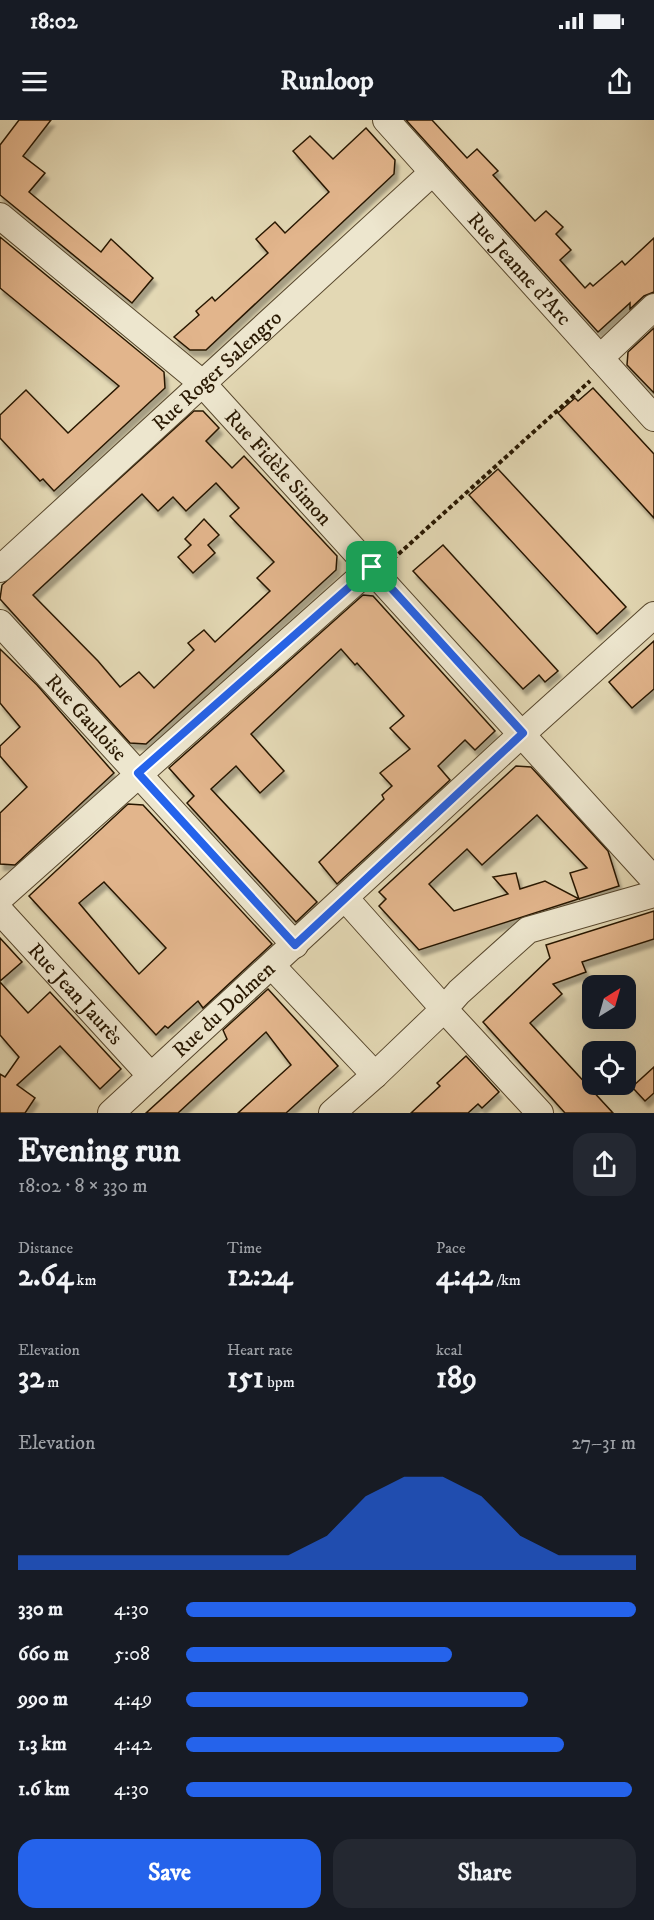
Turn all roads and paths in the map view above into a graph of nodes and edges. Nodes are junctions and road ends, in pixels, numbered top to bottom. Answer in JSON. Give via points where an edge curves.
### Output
{"nodes":[{"id":1,"x":386,"y":120,"type":"edge"},
{"id":2,"x":433,"y":172,"type":"junction"},
{"id":3,"x":0,"y":216,"type":"edge"},
{"id":4,"x":654,"y":307,"type":"edge"},
{"id":5,"x":598,"y":366,"type":"junction"},
{"id":6,"x":202,"y":383,"type":"junction"},
{"id":7,"x":654,"y":418,"type":"edge"},
{"id":8,"x":379,"y":566,"type":"junction"},
{"id":9,"x":0,"y":569,"type":"edge"},
{"id":10,"x":654,"y":615,"type":"edge"},
{"id":11,"x":0,"y":623,"type":"edge"},
{"id":12,"x":523,"y":733,"type":"junction"},
{"id":13,"x":138,"y":773,"type":"junction"},
{"id":14,"x":654,"y":880,"type":"edge"},
{"id":15,"x":654,"y":894,"type":"edge"},
{"id":16,"x":0,"y":898,"type":"edge"},
{"id":17,"x":345,"y":898,"type":"junction"},
{"id":18,"x":0,"y":911,"type":"edge"},
{"id":19,"x":295,"y":945,"type":"junction"},
{"id":20,"x":272,"y":966,"type":"junction"},
{"id":21,"x":444,"y":1010,"type":"junction"},
{"id":22,"x":375,"y":1075,"type":"junction"},
{"id":23,"x":151,"y":1076,"type":"junction"},
{"id":24,"x":111,"y":1113,"type":"edge"},
{"id":25,"x":332,"y":1113,"type":"edge"},
{"id":26,"x":540,"y":1113,"type":"edge"}],
"edges":[{"from":1,"to":2,"type":"street","name":"Rue Jeanne d'Arc"},
{"from":2,"to":5,"type":"street","name":"Rue Jeanne d'Arc"},
{"from":2,"to":6,"type":"street","name":"Rue Roger Salengro"},
{"from":3,"to":6,"type":"street","name":"Rue Fidèle Simon"},
{"from":4,"to":5,"type":"street"},
{"from":5,"to":7,"type":"street","name":"Rue Jeanne d'Arc"},
{"from":5,"to":8,"type":"path"},
{"from":6,"to":8,"type":"street","name":"Rue Fidèle Simon"},
{"from":6,"to":9,"type":"street","name":"Rue Roger Salengro"},
{"from":8,"to":12,"type":"street","name":"Rue Fidèle Simon"},
{"from":8,"to":13,"type":"street"},
{"from":10,"to":12,"type":"street","name":"Rue du Dolmen"},
{"from":11,"to":13,"type":"street","name":"Rue Gauloise"},
{"from":12,"to":14,"type":"street","name":"Rue Fidèle Simon"},
{"from":12,"to":17,"type":"street","name":"Rue du Dolmen"},
{"from":13,"to":16,"type":"street"},
{"from":13,"to":19,"type":"street","name":"Rue Gauloise"},
{"from":15,"to":21,"type":"street","via":[[528,930]]},
{"from":17,"to":19,"type":"street","name":"Rue du Dolmen"},
{"from":17,"to":21,"type":"street"},
{"from":18,"to":23,"type":"street","name":"Rue Jean Jaurès"},
{"from":19,"to":20,"type":"street","name":"Rue du Dolmen"},
{"from":20,"to":22,"type":"street"},
{"from":20,"to":23,"type":"street","name":"Rue du Dolmen"},
{"from":21,"to":22,"type":"street"},
{"from":21,"to":26,"type":"street"},
{"from":22,"to":25,"type":"street"},
{"from":23,"to":24,"type":"street","name":"Rue du Dolmen"}]}
